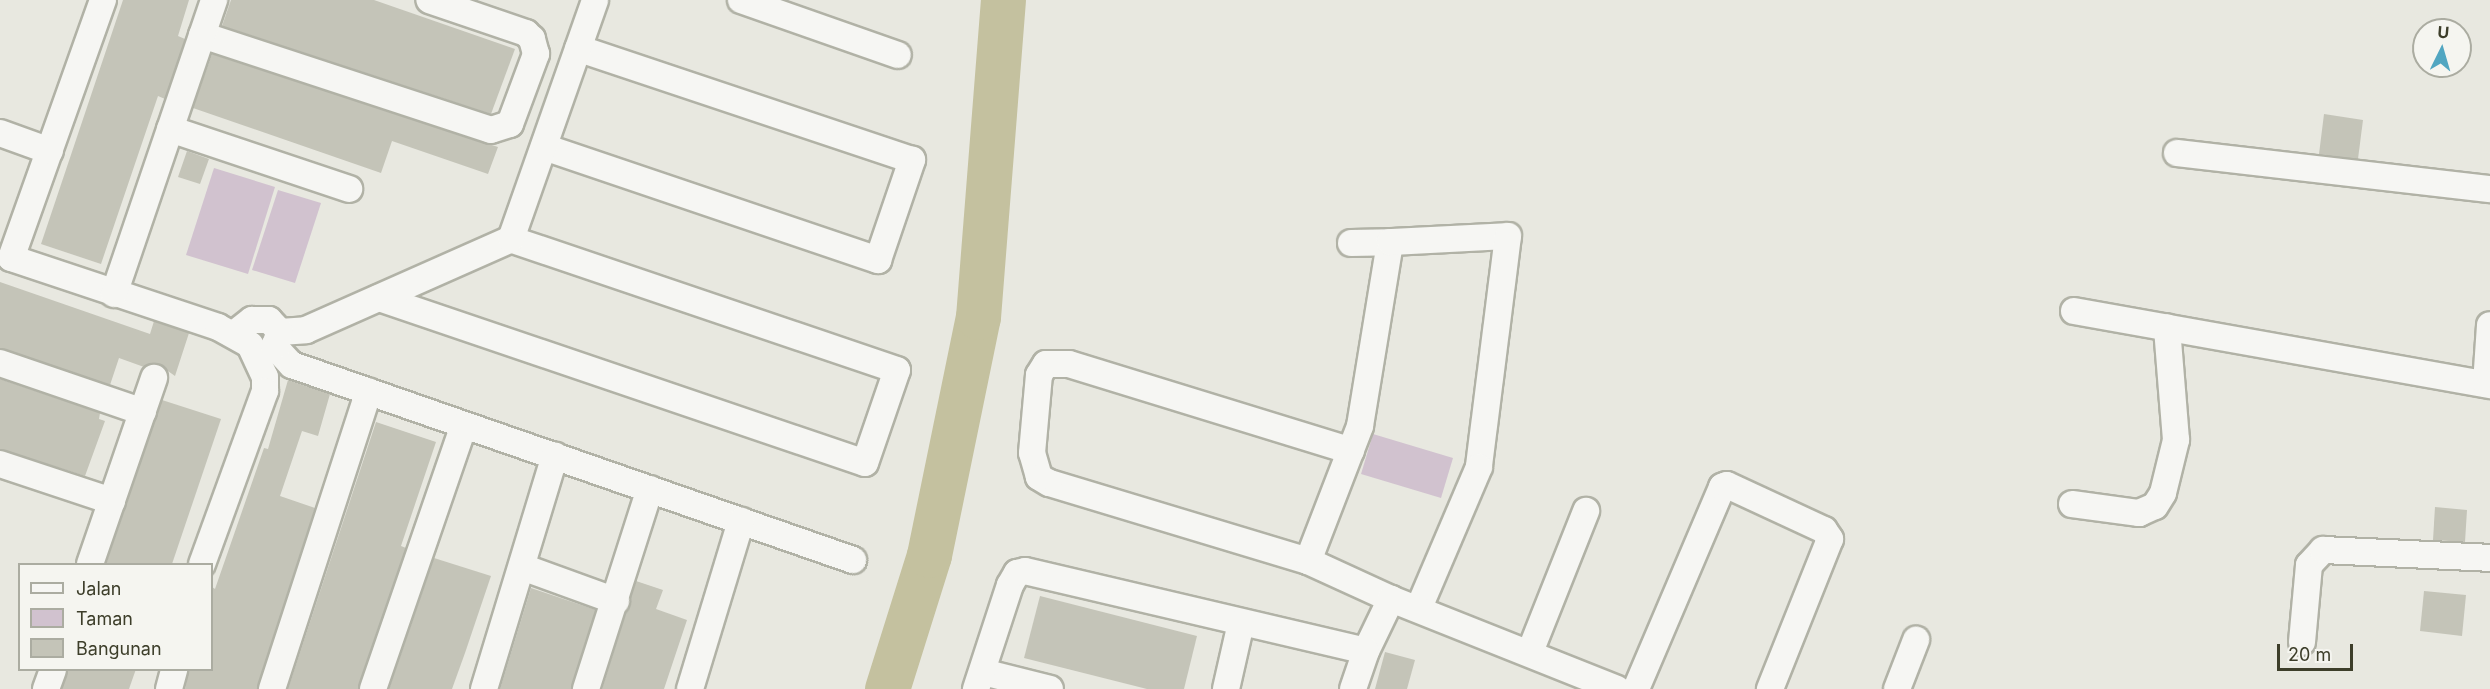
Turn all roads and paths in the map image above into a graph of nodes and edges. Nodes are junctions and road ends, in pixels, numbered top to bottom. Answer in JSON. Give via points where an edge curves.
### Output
{"nodes":[{"id":1,"x":103,"y":0,"type":"edge"},
{"id":2,"x":214,"y":0,"type":"edge"},
{"id":3,"x":429,"y":0,"type":"edge"},
{"id":4,"x":595,"y":0,"type":"edge"},
{"id":5,"x":741,"y":0,"type":"edge"},
{"id":6,"x":487,"y":9,"type":"edge"},
{"id":7,"x":202,"y":35,"type":"junction"},
{"id":8,"x":578,"y":48,"type":"junction"},
{"id":9,"x":898,"y":55,"type":"dead end"},
{"id":10,"x":170,"y":129,"type":"junction"},
{"id":11,"x":0,"y":133,"type":"edge"},
{"id":12,"x":544,"y":147,"type":"junction"},
{"id":13,"x":50,"y":151,"type":"junction"},
{"id":14,"x":2177,"y":153,"type":"dead end"},
{"id":15,"x":349,"y":189,"type":"dead end"},
{"id":16,"x":2490,"y":189,"type":"edge"},
{"id":17,"x":512,"y":239,"type":"junction"},
{"id":18,"x":1390,"y":242,"type":"junction"},
{"id":19,"x":1351,"y":243,"type":"dead end"},
{"id":20,"x":5,"y":256,"type":"edge"},
{"id":21,"x":114,"y":294,"type":"junction"},
{"id":22,"x":379,"y":298,"type":"junction"},
{"id":23,"x":2074,"y":311,"type":"dead end"},
{"id":24,"x":2490,"y":325,"type":"edge"},
{"id":25,"x":2167,"y":327,"type":"junction"},
{"id":26,"x":234,"y":334,"type":"junction"},
{"id":27,"x":271,"y":347,"type":"junction"},
{"id":28,"x":0,"y":363,"type":"edge"},
{"id":29,"x":154,"y":378,"type":"dead end"},
{"id":30,"x":2488,"y":384,"type":"edge"},
{"id":31,"x":369,"y":392,"type":"junction"},
{"id":32,"x":142,"y":412,"type":"junction"},
{"id":33,"x":464,"y":425,"type":"junction"},
{"id":34,"x":1351,"y":451,"type":"junction"},
{"id":35,"x":555,"y":456,"type":"junction"},
{"id":36,"x":0,"y":464,"type":"edge"},
{"id":37,"x":650,"y":489,"type":"junction"},
{"id":38,"x":112,"y":501,"type":"junction"},
{"id":39,"x":2072,"y":504,"type":"dead end"},
{"id":40,"x":1586,"y":511,"type":"dead end"},
{"id":41,"x":741,"y":521,"type":"junction"},
{"id":42,"x":2490,"y":558,"type":"edge"},
{"id":43,"x":853,"y":560,"type":"dead end"},
{"id":44,"x":1308,"y":561,"type":"junction"},
{"id":45,"x":90,"y":563,"type":"edge"},
{"id":46,"x":202,"y":563,"type":"edge"},
{"id":47,"x":522,"y":567,"type":"junction"},
{"id":48,"x":1391,"y":599,"type":"junction"},
{"id":49,"x":616,"y":601,"type":"junction"},
{"id":50,"x":1419,"y":608,"type":"junction"},
{"id":51,"x":1240,"y":623,"type":"junction"},
{"id":52,"x":1916,"y":640,"type":"dead end"},
{"id":53,"x":2302,"y":642,"type":"dead end"},
{"id":54,"x":1366,"y":651,"type":"junction"},
{"id":55,"x":1530,"y":652,"type":"junction"},
{"id":56,"x":52,"y":671,"type":"edge"},
{"id":57,"x":174,"y":671,"type":"edge"},
{"id":58,"x":980,"y":680,"type":"edge"},
{"id":59,"x":46,"y":689,"type":"edge"},
{"id":60,"x":169,"y":689,"type":"edge"},
{"id":61,"x":272,"y":689,"type":"edge"},
{"id":62,"x":373,"y":689,"type":"edge"},
{"id":63,"x":484,"y":689,"type":"edge"},
{"id":64,"x":586,"y":689,"type":"edge"},
{"id":65,"x":690,"y":689,"type":"edge"},
{"id":66,"x":1050,"y":689,"type":"edge"},
{"id":67,"x":1226,"y":689,"type":"edge"},
{"id":68,"x":1353,"y":689,"type":"edge"},
{"id":69,"x":1617,"y":689,"type":"edge"},
{"id":70,"x":1636,"y":689,"type":"edge"},
{"id":71,"x":1770,"y":689,"type":"edge"},
{"id":72,"x":1897,"y":689,"type":"edge"}],
"edges":[{"from":1,"to":13,"type":"street"},
{"from":2,"to":7,"type":"street"},
{"from":3,"to":6,"type":"street"},
{"from":4,"to":8,"type":"street"},
{"from":5,"to":9,"type":"street"},
{"from":6,"to":7,"type":"street","via":[[526,33],[536,54],[510,124],[499,130]]},
{"from":7,"to":10,"type":"street"},
{"from":8,"to":12,"type":"street"},
{"from":8,"to":12,"type":"street","via":[[912,160],[878,260]]},
{"from":10,"to":15,"type":"street"},
{"from":10,"to":21,"type":"street"},
{"from":11,"to":13,"type":"street"},
{"from":12,"to":17,"type":"street"},
{"from":13,"to":20,"type":"street"},
{"from":14,"to":16,"type":"street"},
{"from":17,"to":22,"type":"street"},
{"from":17,"to":22,"type":"street","via":[[897,370],[865,463]]},
{"from":18,"to":19,"type":"street"},
{"from":18,"to":34,"type":"street","via":[[1360,426]]},
{"from":18,"to":50,"type":"street","via":[[1508,236],[1479,467]]},
{"from":20,"to":21,"type":"street"},
{"from":21,"to":26,"type":"street"},
{"from":22,"to":27,"type":"street"},
{"from":23,"to":25,"type":"street"},
{"from":24,"to":30,"type":"street"},
{"from":25,"to":30,"type":"street"},
{"from":25,"to":39,"type":"street","via":[[2176,440],[2163,493],[2155,506],[2139,513]]},
{"from":26,"to":27,"type":"street","via":[[250,345]]},
{"from":26,"to":27,"type":"street","via":[[252,320],[269,320]]},
{"from":27,"to":31,"type":"street","via":[[292,365]]},
{"from":27,"to":46,"type":"street","via":[[265,391]]},
{"from":28,"to":32,"type":"street"},
{"from":29,"to":32,"type":"street"},
{"from":31,"to":33,"type":"street"},
{"from":31,"to":61,"type":"street"},
{"from":32,"to":38,"type":"street"},
{"from":33,"to":35,"type":"street"},
{"from":33,"to":62,"type":"street"},
{"from":34,"to":44,"type":"street"},
{"from":34,"to":44,"type":"street","via":[[1070,364],[1046,364],[1039,375],[1032,461],[1044,480]]},
{"from":35,"to":37,"type":"street"},
{"from":35,"to":47,"type":"street"},
{"from":36,"to":38,"type":"street"},
{"from":37,"to":41,"type":"street"},
{"from":37,"to":49,"type":"street"},
{"from":38,"to":45,"type":"street"},
{"from":40,"to":55,"type":"street"},
{"from":41,"to":43,"type":"street"},
{"from":41,"to":65,"type":"street"},
{"from":42,"to":53,"type":"street","via":[[2323,550],[2313,558],[2307,574]]},
{"from":44,"to":48,"type":"street"},
{"from":47,"to":49,"type":"street"},
{"from":47,"to":63,"type":"street"},
{"from":48,"to":50,"type":"street"},
{"from":48,"to":54,"type":"street"},
{"from":49,"to":64,"type":"street"},
{"from":50,"to":55,"type":"street"},
{"from":51,"to":54,"type":"street"},
{"from":51,"to":58,"type":"street","via":[[1037,572],[1020,572],[1010,585]]},
{"from":51,"to":67,"type":"street"},
{"from":52,"to":72,"type":"street"},
{"from":54,"to":68,"type":"street"},
{"from":55,"to":69,"type":"street"},
{"from":56,"to":59,"type":"street"},
{"from":57,"to":60,"type":"street"},
{"from":58,"to":66,"type":"street"},
{"from":70,"to":71,"type":"street","via":[[1722,487],[1727,485],[1824,530],[1830,539]]}]}
